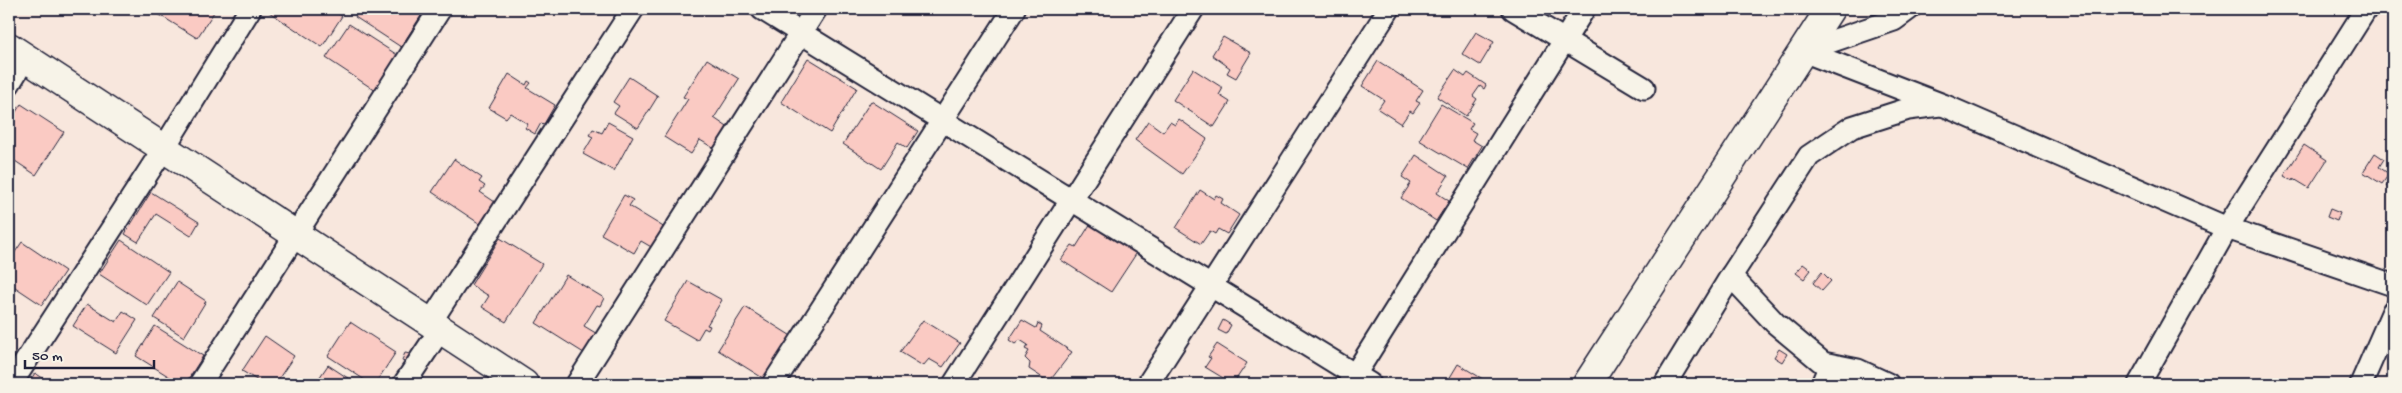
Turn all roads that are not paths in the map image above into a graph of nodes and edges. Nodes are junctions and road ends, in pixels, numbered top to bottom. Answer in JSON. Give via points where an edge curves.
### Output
{"nodes":[{"id":1,"x":250,"y":9,"type":"edge"},
{"id":2,"x":440,"y":9,"type":"edge"},
{"id":3,"x":632,"y":9,"type":"edge"},
{"id":4,"x":762,"y":9,"type":"edge"},
{"id":5,"x":816,"y":9,"type":"edge"},
{"id":6,"x":1014,"y":9,"type":"edge"},
{"id":7,"x":1193,"y":9,"type":"edge"},
{"id":8,"x":1389,"y":9,"type":"edge"},
{"id":9,"x":1512,"y":9,"type":"edge"},
{"id":10,"x":1584,"y":9,"type":"edge"},
{"id":11,"x":1830,"y":9,"type":"edge"},
{"id":12,"x":1909,"y":9,"type":"edge"},
{"id":13,"x":2366,"y":9,"type":"edge"},
{"id":14,"x":800,"y":32,"type":"junction"},
{"id":15,"x":1564,"y":40,"type":"junction"},
{"id":16,"x":1803,"y":51,"type":"junction"},
{"id":17,"x":17,"y":52,"type":"edge"},
{"id":18,"x":9,"y":84,"type":"edge"},
{"id":19,"x":1644,"y":88,"type":"dead end"},
{"id":20,"x":1943,"y":105,"type":"junction"},
{"id":21,"x":943,"y":120,"type":"junction"},
{"id":22,"x":164,"y":148,"type":"junction"},
{"id":23,"x":1071,"y":200,"type":"junction"},
{"id":24,"x":2227,"y":228,"type":"junction"},
{"id":25,"x":295,"y":234,"type":"junction"},
{"id":26,"x":1731,"y":276,"type":"junction"},
{"id":27,"x":2393,"y":285,"type":"edge"},
{"id":28,"x":1211,"y":286,"type":"junction"},
{"id":29,"x":2393,"y":310,"type":"edge"},
{"id":30,"x":435,"y":326,"type":"junction"},
{"id":31,"x":1826,"y":375,"type":"edge"},
{"id":32,"x":1358,"y":381,"type":"edge"},
{"id":33,"x":11,"y":384,"type":"edge"},
{"id":34,"x":200,"y":384,"type":"edge"},
{"id":35,"x":404,"y":384,"type":"edge"},
{"id":36,"x":524,"y":384,"type":"edge"},
{"id":37,"x":577,"y":384,"type":"edge"},
{"id":38,"x":773,"y":384,"type":"edge"},
{"id":39,"x":954,"y":384,"type":"edge"},
{"id":40,"x":1148,"y":384,"type":"edge"},
{"id":41,"x":1587,"y":384,"type":"edge"},
{"id":42,"x":1665,"y":384,"type":"edge"},
{"id":43,"x":1888,"y":384,"type":"edge"},
{"id":44,"x":2139,"y":384,"type":"edge"},
{"id":45,"x":2361,"y":384,"type":"edge"}],
"edges":[{"from":1,"to":22,"type":"street"},
{"from":2,"to":25,"type":"street"},
{"from":3,"to":30,"type":"street"},
{"from":4,"to":14,"type":"street"},
{"from":5,"to":14,"type":"street"},
{"from":6,"to":21,"type":"street"},
{"from":7,"to":23,"type":"street"},
{"from":8,"to":28,"type":"street"},
{"from":9,"to":15,"type":"street"},
{"from":10,"to":15,"type":"street"},
{"from":11,"to":16,"type":"street"},
{"from":12,"to":16,"type":"street","via":[[1894,20]]},
{"from":13,"to":24,"type":"street"},
{"from":14,"to":21,"type":"street"},
{"from":14,"to":37,"type":"street"},
{"from":15,"to":19,"type":"street"},
{"from":15,"to":32,"type":"street"},
{"from":16,"to":20,"type":"street"},
{"from":16,"to":41,"type":"street"},
{"from":17,"to":18,"type":"street"},
{"from":17,"to":22,"type":"street"},
{"from":20,"to":24,"type":"street"},
{"from":20,"to":26,"type":"street","via":[[1908,109],[1852,126],[1809,156]]},
{"from":21,"to":23,"type":"street"},
{"from":21,"to":38,"type":"street"},
{"from":22,"to":25,"type":"street"},
{"from":22,"to":33,"type":"street"},
{"from":23,"to":28,"type":"street"},
{"from":23,"to":39,"type":"street"},
{"from":24,"to":27,"type":"street"},
{"from":24,"to":44,"type":"street"},
{"from":25,"to":30,"type":"street"},
{"from":25,"to":34,"type":"street"},
{"from":26,"to":31,"type":"street","via":[[1775,323],[1822,363]]},
{"from":26,"to":42,"type":"street"},
{"from":28,"to":32,"type":"street"},
{"from":28,"to":40,"type":"street"},
{"from":29,"to":45,"type":"street"},
{"from":30,"to":35,"type":"street"},
{"from":30,"to":36,"type":"street"},
{"from":31,"to":43,"type":"street","via":[[1858,370]]}]}
